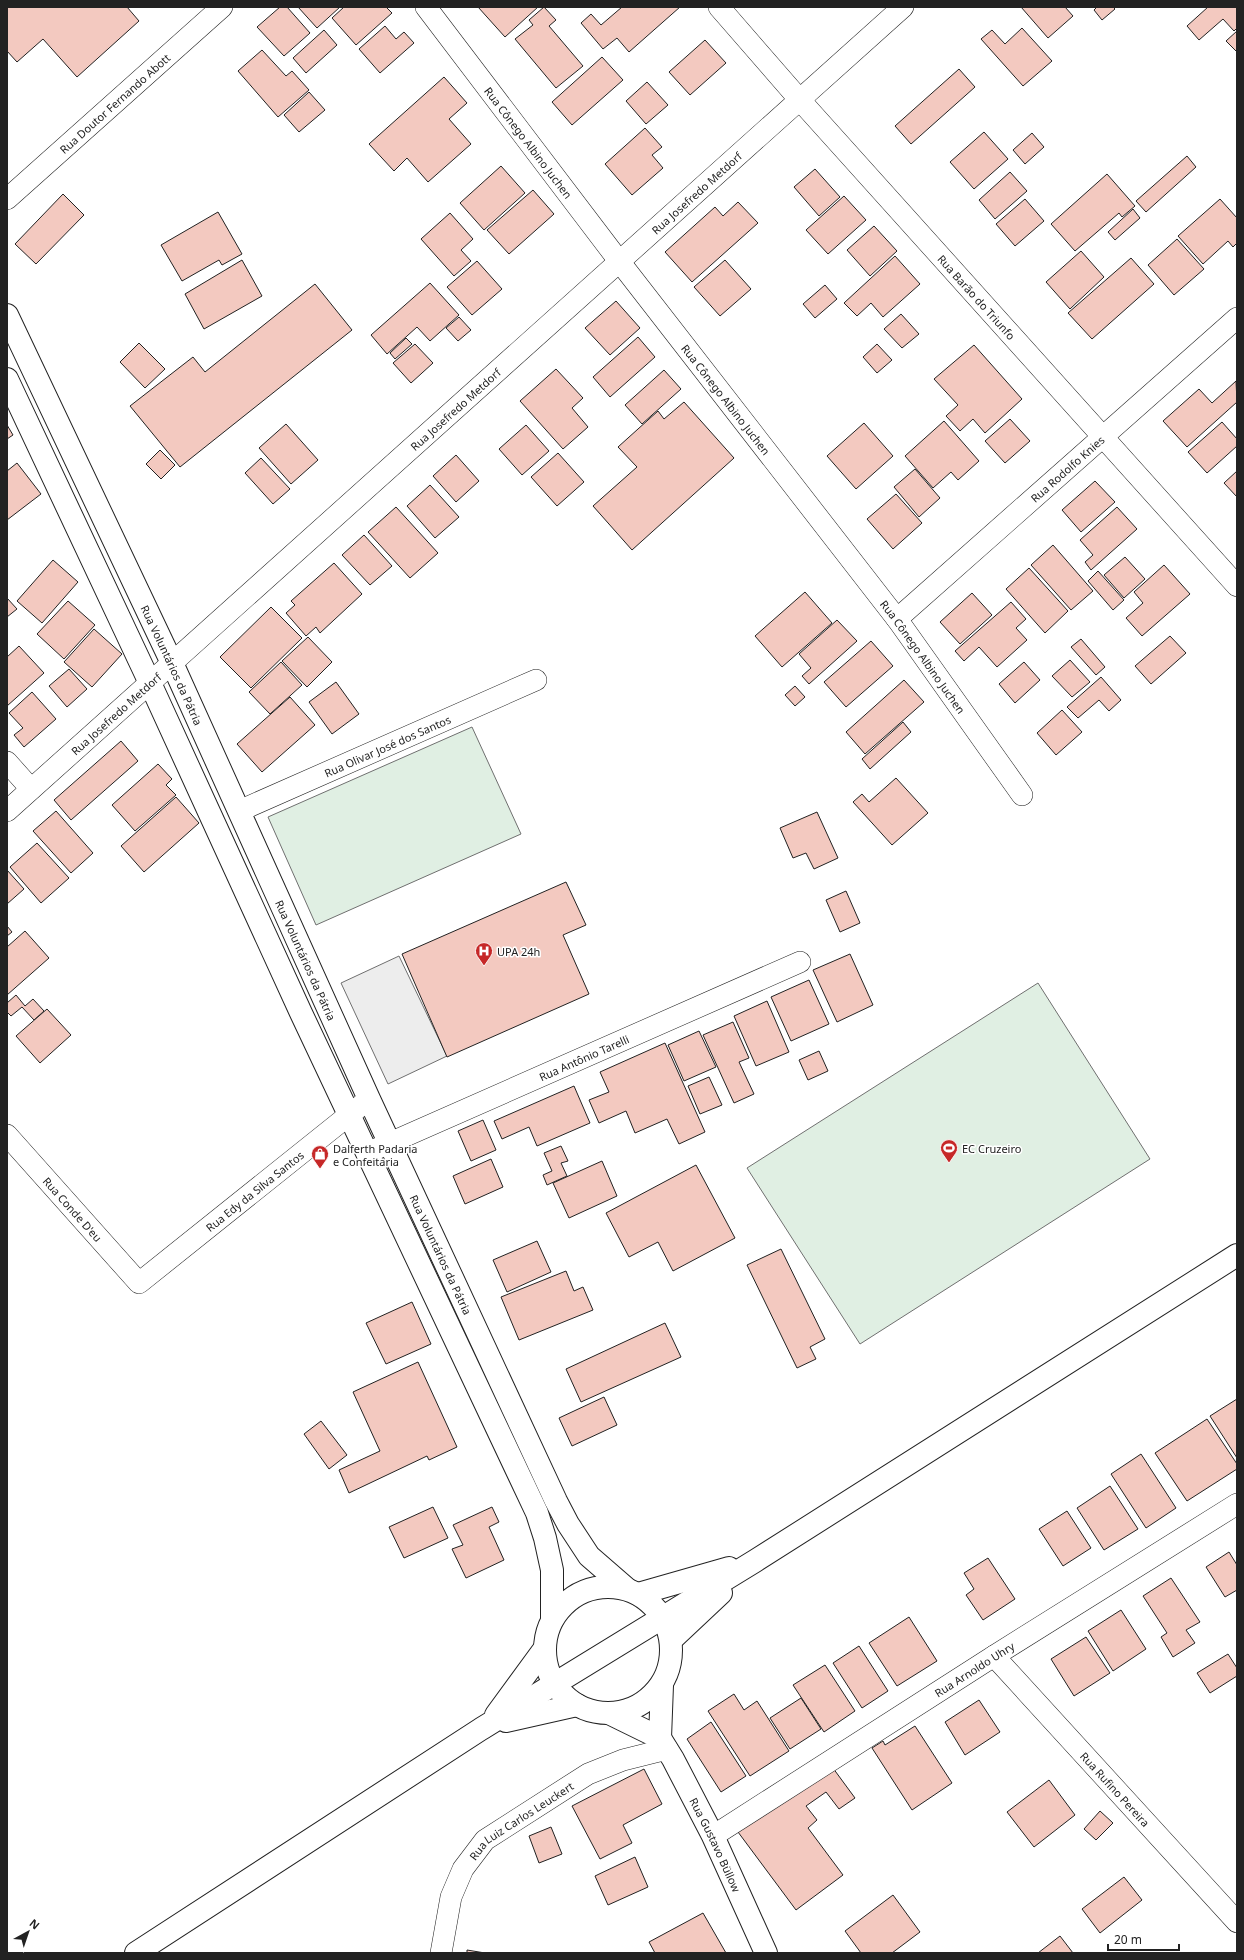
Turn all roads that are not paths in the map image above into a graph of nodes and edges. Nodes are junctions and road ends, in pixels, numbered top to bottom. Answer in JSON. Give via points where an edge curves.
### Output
{"nodes":[{"id":1,"x":222,"y":7,"type":"edge"},
{"id":2,"x":426,"y":7,"type":"edge"},
{"id":3,"x":719,"y":7,"type":"edge"},
{"id":4,"x":903,"y":7,"type":"edge"},
{"id":5,"x":799,"y":99,"type":"junction"},
{"id":6,"x":7,"y":199,"type":"edge"},
{"id":7,"x":619,"y":261,"type":"junction"},
{"id":8,"x":7,"y":315,"type":"edge"},
{"id":9,"x":1237,"y":318,"type":"edge"},
{"id":10,"x":7,"y":379,"type":"edge"},
{"id":11,"x":1102,"y":436,"type":"junction"},
{"id":12,"x":68,"y":445,"type":"junction"},
{"id":13,"x":42,"y":454,"type":"junction"},
{"id":14,"x":1237,"y":586,"type":"edge"},
{"id":15,"x":897,"y":619,"type":"junction"},
{"id":16,"x":172,"y":663,"type":"junction"},
{"id":17,"x":536,"y":680,"type":"dead end"},
{"id":18,"x":150,"y":684,"type":"junction"},
{"id":19,"x":7,"y":762,"type":"edge"},
{"id":20,"x":31,"y":789,"type":"junction"},
{"id":21,"x":1022,"y":795,"type":"dead end"},
{"id":22,"x":7,"y":811,"type":"edge"},
{"id":23,"x":238,"y":812,"type":"junction"},
{"id":24,"x":275,"y":891,"type":"junction"},
{"id":25,"x":250,"y":901,"type":"junction"},
{"id":26,"x":800,"y":962,"type":"dead end"},
{"id":27,"x":307,"y":1025,"type":"junction"},
{"id":28,"x":367,"y":1094,"type":"junction"},
{"id":29,"x":350,"y":1113,"type":"junction"},
{"id":30,"x":7,"y":1135,"type":"edge"},
{"id":31,"x":390,"y":1143,"type":"junction"},
{"id":32,"x":368,"y":1153,"type":"junction"},
{"id":33,"x":1237,"y":1256,"type":"edge"},
{"id":34,"x":139,"y":1283,"type":"joint"},
{"id":35,"x":1237,"y":1504,"type":"edge"},
{"id":36,"x":755,"y":1561,"type":"junction"},
{"id":37,"x":632,"y":1591,"type":"junction"},
{"id":38,"x":662,"y":1618,"type":"junction"},
{"id":39,"x":552,"y":1620,"type":"junction"},
{"id":40,"x":671,"y":1640,"type":"junction"},
{"id":41,"x":545,"y":1648,"type":"junction"},
{"id":42,"x":994,"y":1656,"type":"junction"},
{"id":43,"x":554,"y":1685,"type":"junction"},
{"id":44,"x":662,"y":1685,"type":"junction"},
{"id":45,"x":577,"y":1705,"type":"junction"},
{"id":46,"x":611,"y":1714,"type":"junction"},
{"id":47,"x":490,"y":1724,"type":"junction"},
{"id":48,"x":663,"y":1744,"type":"junction"},
{"id":49,"x":713,"y":1836,"type":"junction"},
{"id":50,"x":1237,"y":1922,"type":"edge"},
{"id":51,"x":136,"y":1953,"type":"edge"},
{"id":52,"x":441,"y":1953,"type":"edge"},
{"id":53,"x":766,"y":1953,"type":"edge"}],
"edges":[{"from":1,"to":6,"type":"street","name":"Rua Doutor Fernando Abott"},
{"from":2,"to":7,"type":"street","name":"Rua Cônego Albino Juchen"},
{"from":3,"to":5,"type":"street","name":"Rua Barão do Triunfo"},
{"from":4,"to":5,"type":"street","name":"Rua Josefredo Metdorf"},
{"from":5,"to":7,"type":"street","name":"Rua Josefredo Metdorf"},
{"from":5,"to":11,"type":"street","name":"Rua Barão do Triunfo"},
{"from":7,"to":15,"type":"street","name":"Rua Cônego Albino Juchen"},
{"from":7,"to":16,"type":"street","name":"Rua Josefredo Metdorf"},
{"from":8,"to":12,"type":"main road","name":"Rua Voluntários da Pátria"},
{"from":9,"to":11,"type":"street","name":"Rua Rodolfo Knies"},
{"from":10,"to":13,"type":"main road"},
{"from":11,"to":14,"type":"street","name":"Rua Barão do Triunfo"},
{"from":11,"to":15,"type":"street","name":"Rua Rodolfo Knies"},
{"from":12,"to":13,"type":"main road"},
{"from":12,"to":16,"type":"main road","name":"Rua Voluntários da Pátria"},
{"from":13,"to":18,"type":"main road"},
{"from":15,"to":21,"type":"street","name":"Rua Cônego Albino Juchen"},
{"from":16,"to":18,"type":"street","name":"Rua Josefredo Metdorf"},
{"from":16,"to":23,"type":"main road","name":"Rua Voluntários da Pátria"},
{"from":17,"to":23,"type":"street","name":"Rua Olivar José dos Santos"},
{"from":18,"to":20,"type":"street","name":"Rua Josefredo Metdorf"},
{"from":18,"to":25,"type":"main road"},
{"from":19,"to":20,"type":"street"},
{"from":20,"to":22,"type":"street","name":"Rua Josefredo Metdorf"},
{"from":23,"to":24,"type":"main road","name":"Rua Voluntários da Pátria"},
{"from":24,"to":25,"type":"main road"},
{"from":24,"to":28,"type":"main road","name":"Rua Voluntários da Pátria"},
{"from":25,"to":27,"type":"main road"},
{"from":26,"to":31,"type":"street","name":"Rua Antônio Tarelli"},
{"from":27,"to":28,"type":"main road","via":[[326,1046],[340,1078],[349,1086]]},
{"from":27,"to":29,"type":"main road"},
{"from":28,"to":29,"type":"street","name":"Rua Edy da Silva Santos"},
{"from":28,"to":31,"type":"main road","name":"Rua Voluntários da Pátria"},
{"from":29,"to":32,"type":"main road"},
{"from":29,"to":34,"type":"street","name":"Rua Edy da Silva Santos"},
{"from":30,"to":34,"type":"street","name":"Rua Conde D'eu"},
{"from":31,"to":32,"type":"street","name":"Rua Antônio Tarelli"},
{"from":31,"to":37,"type":"main road","name":"Rua Voluntários da Pátria","via":[[568,1524],[589,1556]]},
{"from":32,"to":39,"type":"main road","via":[[537,1513],[552,1570]]},
{"from":33,"to":36,"type":"main road"},
{"from":35,"to":42,"type":"street","name":"Rua Arnoldo Uhry"},
{"from":36,"to":37,"type":"main road"},
{"from":36,"to":38,"type":"main road"},
{"from":36,"to":40,"type":"main road"},
{"from":37,"to":38,"type":"main road","name":"Rua Voluntários da Pátria","via":[[647,1599]]},
{"from":37,"to":39,"type":"main road","via":[[605,1586],[583,1591],[570,1598]]},
{"from":38,"to":40,"type":"main road","name":"Rua Voluntários da Pátria"},
{"from":38,"to":43,"type":"main road"},
{"from":39,"to":41,"type":"main road","via":[[546,1634]]},
{"from":40,"to":44,"type":"main road","via":[[671,1664]]},
{"from":41,"to":43,"type":"main road","via":[[544,1656]]},
{"from":41,"to":47,"type":"main road"},
{"from":42,"to":49,"type":"street","name":"Rua Arnoldo Uhry"},
{"from":42,"to":50,"type":"street","name":"Rua Rufino Pereira"},
{"from":43,"to":45,"type":"main road"},
{"from":43,"to":47,"type":"main road"},
{"from":44,"to":46,"type":"main road","via":[[647,1701],[628,1711]]},
{"from":44,"to":48,"type":"main road"},
{"from":45,"to":46,"type":"main road","via":[[589,1711]]},
{"from":45,"to":47,"type":"main road"},
{"from":46,"to":48,"type":"main road"},
{"from":47,"to":51,"type":"main road"},
{"from":48,"to":49,"type":"main road","name":"Rua Gustavo Büllow"},
{"from":48,"to":52,"type":"street","name":"Rua Luiz Carlos Leuckert","via":[[588,1774],[485,1840],[463,1869],[451,1897]]},
{"from":49,"to":53,"type":"main road","name":"Rua Gustavo Büllow"}]}
